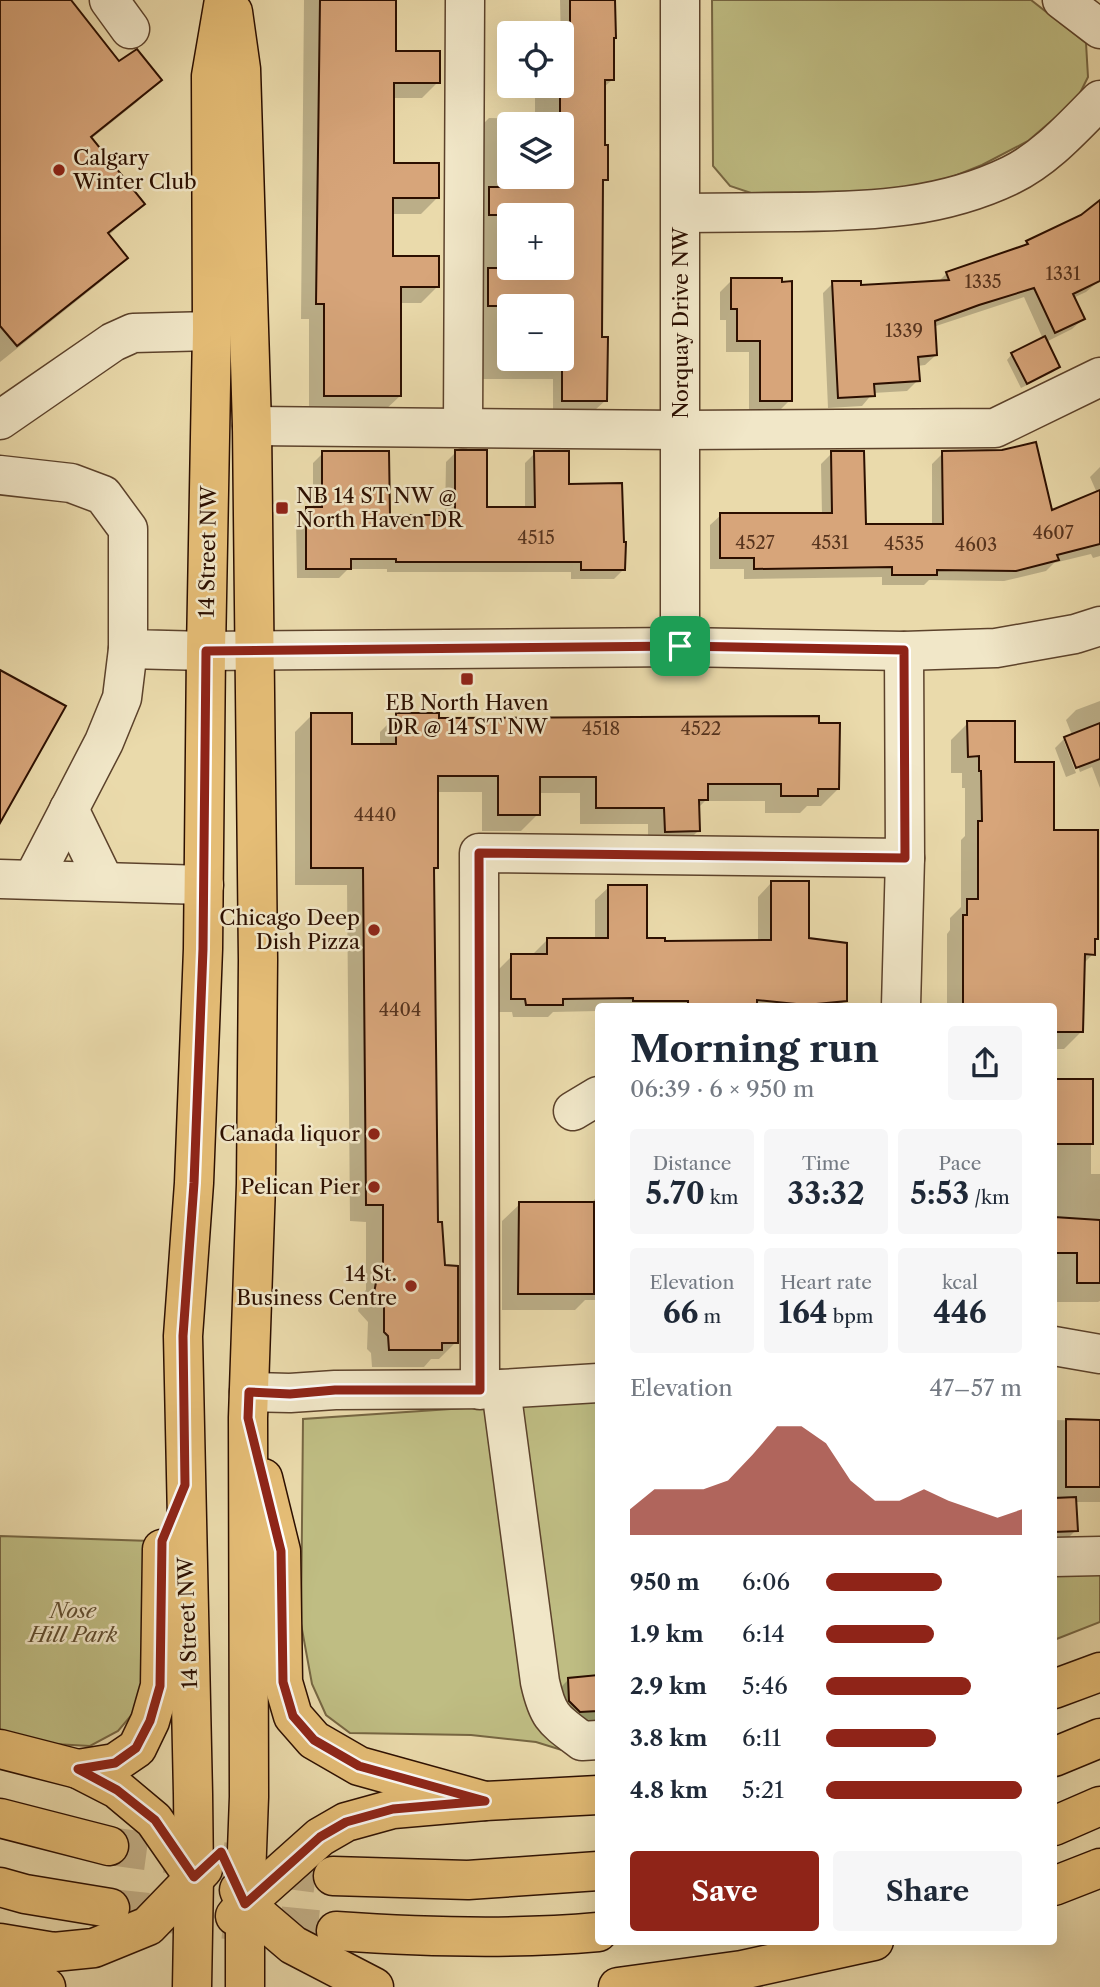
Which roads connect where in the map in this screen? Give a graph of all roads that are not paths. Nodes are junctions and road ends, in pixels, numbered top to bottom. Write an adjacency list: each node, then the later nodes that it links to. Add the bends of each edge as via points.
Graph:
1 (224, 0): 9 (main road, 14 Street NW, via 211,76)
2 (231, 0): 12 (main road, 14 Street NW, via 241,69)
3 (465, 0): 13 (street)
4 (680, 0): 8 (street, Norquay Drive NW)
5 (1062, 0): 6 (street)
6 (1100, 29)
7 (1100, 100): 8 (street, via 1055,146 1013,174 967,193 863,212)
8 (681, 213): 14 (street, Norquay Drive NW)
9 (212, 331): 11 (street, via 133,333); 21 (main road, 14 Street NW)
10 (1100, 377): 14 (street, via 995,428)
11 (0, 420)
12 (252, 426): 13 (street); 19 (main road, 14 Street NW)
13 (463, 428): 14 (street)
14 (680, 430): 17 (street, Norquay Drive NW)
15 (0, 475): 18 (street, via 71,484 103,495 128,529)
16 (1100, 626): 20 (street, via 996,648)
17 (680, 646): 19 (street); 20 (street)
18 (128, 649): 21 (street); 22 (street, via 122,698)
19 (254, 650): 21 (street); 32 (main road, 14 Street NW, via 257,1184)
20 (904, 650): 23 (street)
21 (206, 651): 26 (main road, 14 Street NW)
22 (69, 809): 24 (street); 25 (street)
23 (905, 858): 27 (street); 31 (street, via 479,853)
24 (16, 879): 25 (street)
25 (104, 881): 26 (street)
26 (204, 885): 33 (main road, 14 Street NW, via 194,1183 183,1336)
27 (901, 1003)
28 (1057, 1347): 29 (street)
29 (1100, 1354)
30 (595, 1383): 31 (street)
31 (490, 1390): 32 (street, via 335,1390 290,1394); 39 (street, via 546,1707 582,1741)
32 (248, 1405): 44 (main road, 14 Street NW); 45 (main road, via 281,1551 283,1682 293,1716 314,1740 359,1766)
33 (185, 1485): 42 (main road, via 162,1541 160,1686 150,1721 136,1748 115,1763); 50 (main road, 14 Street NW, via 193,1794)
34 (1100, 1556): 35 (street)
35 (1057, 1557)
36 (1100, 1672): 37 (main road)
37 (1057, 1688)
38 (1100, 1738): 41 (main road)
39 (595, 1740)
40 (0, 1749): 42 (main road)
41 (1057, 1756)
42 (78, 1769): 50 (main road, via 117,1790)
43 (595, 1795): 45 (main road)
44 (249, 1797): 50 (main road); 57 (main road, 14 Street NW)
45 (485, 1801): 57 (main road, via 393,1809 346,1822 320,1837)
46 (1100, 1806): 48 (main road)
47 (0, 1818): 49 (main road)
48 (1057, 1825)
49 (109, 1846)
50 (208, 1865): 57 (main road); 60 (main road, via 148,1926 94,1948 54,1952); 64 (main road, 14 Street NW)
51 (1100, 1868): 54 (main road)
52 (595, 1871): 53 (main road, via 468,1880)
53 (333, 1876)
54 (1057, 1884)
55 (0, 1887): 56 (main road)
56 (110, 1909)
57 (234, 1918): 63 (main road, 14 Street NW); 64 (main road); 66 (main road)
58 (336, 1931): 59 (main road, via 418,1937)
59 (595, 1932)
60 (0, 1944)
61 (856, 1945): 67 (main road, via 741,1970)
62 (0, 1973): 65 (main road)
63 (245, 1981)
64 (192, 1982)
65 (46, 1987)
66 (374, 1987)
67 (618, 1987)

